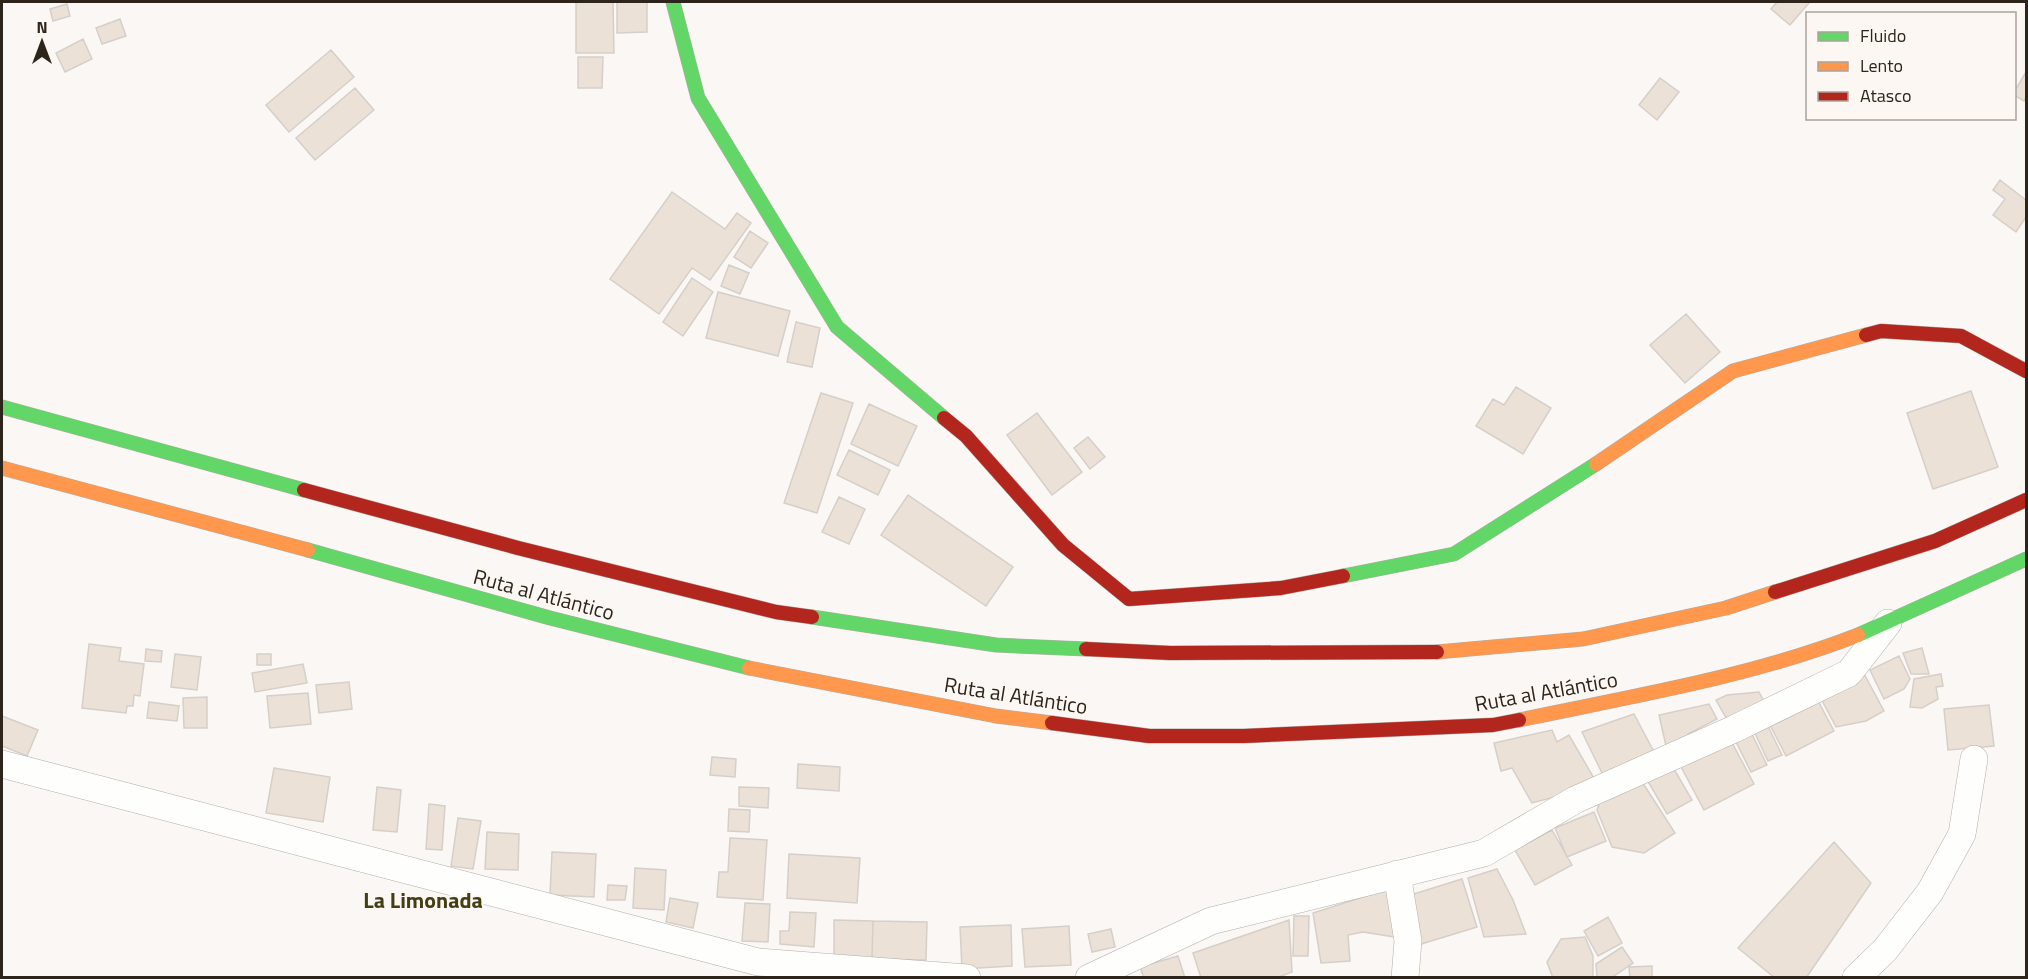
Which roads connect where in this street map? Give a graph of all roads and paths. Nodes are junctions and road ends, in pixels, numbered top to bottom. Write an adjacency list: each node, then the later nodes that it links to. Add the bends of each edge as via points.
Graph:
1 (673, 2): 2 (main road, via 698,98 837,327 966,436 1063,545 1129,599 1281,588 1454,554 1733,371 1881,331 1961,336)
2 (2026, 371)
3 (2, 407): 5 (main road, Ruta al Atlántico, via 518,548 776,612 996,645 1170,653 1447,652 1583,639 1726,608 1935,541)
4 (2, 468): 7 (main road, Ruta al Atlántico, via 204,520 550,618 773,674 996,716 1149,736 1492,726 1697,683 1822,649)
5 (2026, 500)
6 (2026, 560): 7 (main road, Ruta al Atlántico)
7 (1888, 623): 10 (street, via 1850,673 1575,800 1484,853)
8 (1974, 759): 14 (street, via 1962,834 1930,892 1885,950)
9 (2, 764): 11 (street, via 758,962)
10 (1396, 873): 12 (street, via 1211,921); 13 (street, via 1408,941)
11 (967, 978)
12 (1089, 978)
13 (1405, 978)
14 (1856, 978)

